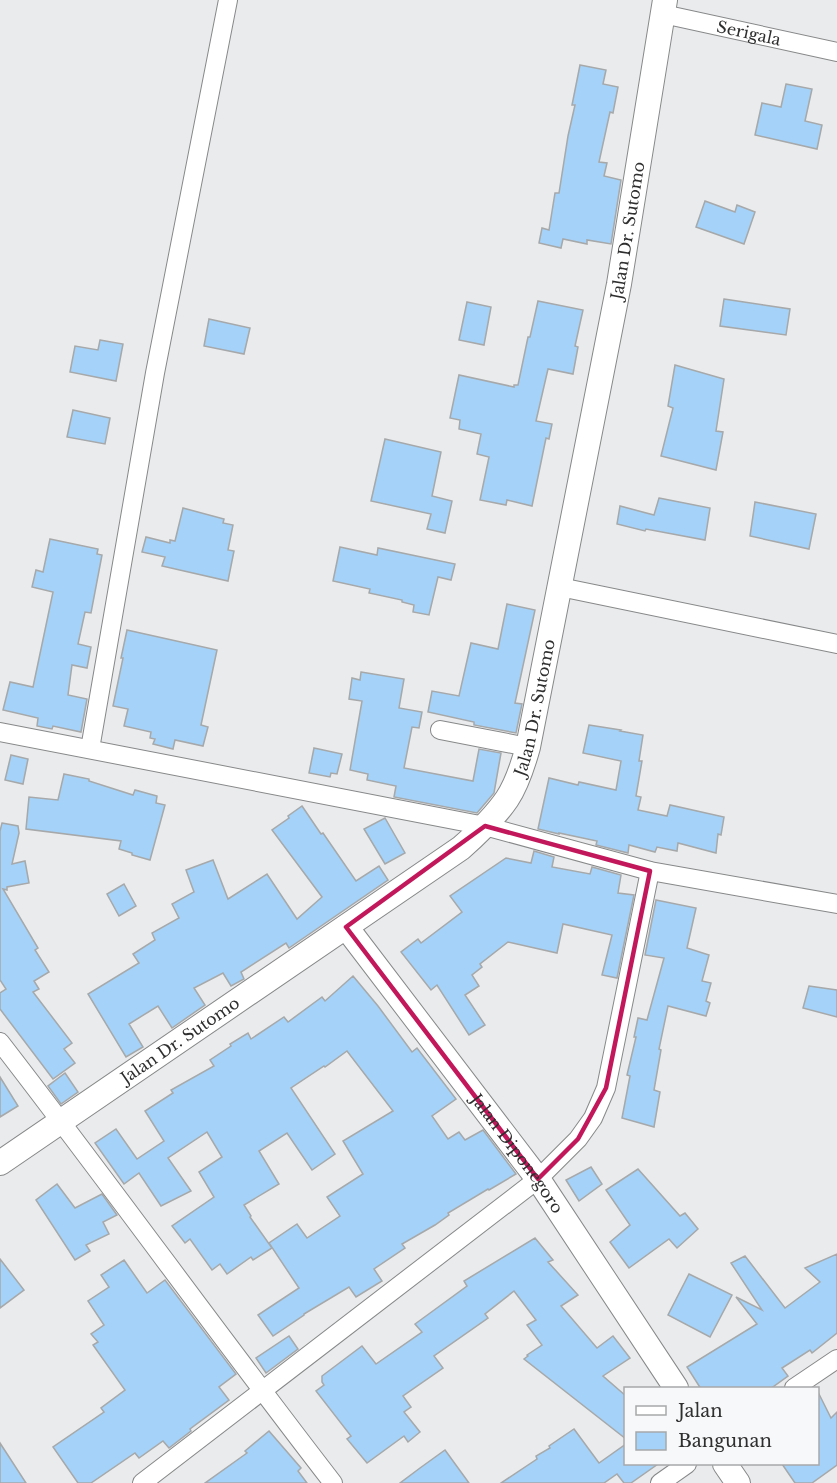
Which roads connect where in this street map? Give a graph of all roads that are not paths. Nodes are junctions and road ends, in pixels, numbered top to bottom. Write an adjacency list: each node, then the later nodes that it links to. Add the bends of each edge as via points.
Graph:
1 (228, 0): 9 (street, via 155,373)
2 (664, 7): 3 (street, Serigala); 4 (street, Jalan Dr. Sutomo, via 619,284)
3 (837, 52)
4 (560, 587): 5 (street); 8 (street, Jalan Dr. Sutomo)
5 (837, 644)
6 (440, 730): 8 (street)
7 (0, 732): 9 (street)
8 (528, 747): 10 (street, Jalan Dr. Sutomo, via 507,799)
9 (90, 749): 10 (street)
10 (485, 826): 11 (street); 13 (street, Jalan Dr. Sutomo, via 461,848)
11 (650, 871): 12 (street); 17 (street, via 606,1088 578,1139)
12 (837, 904)
13 (346, 927): 15 (street, Jalan Dr. Sutomo); 17 (street, Jalan Diponegoro)
14 (0, 1042): 15 (street)
15 (60, 1120): 16 (street, Jalan Dr. Sutomo); 21 (street)
16 (0, 1163)
17 (538, 1179): 19 (street, Jalan Diponegoro); 21 (street)
18 (837, 1359): 20 (street)
19 (675, 1387)
20 (797, 1387)
21 (262, 1392): 24 (street); 25 (street)
22 (686, 1465): 26 (street)
23 (726, 1465): 27 (street)
24 (142, 1483)
25 (333, 1483)
26 (660, 1483)
27 (738, 1483)

